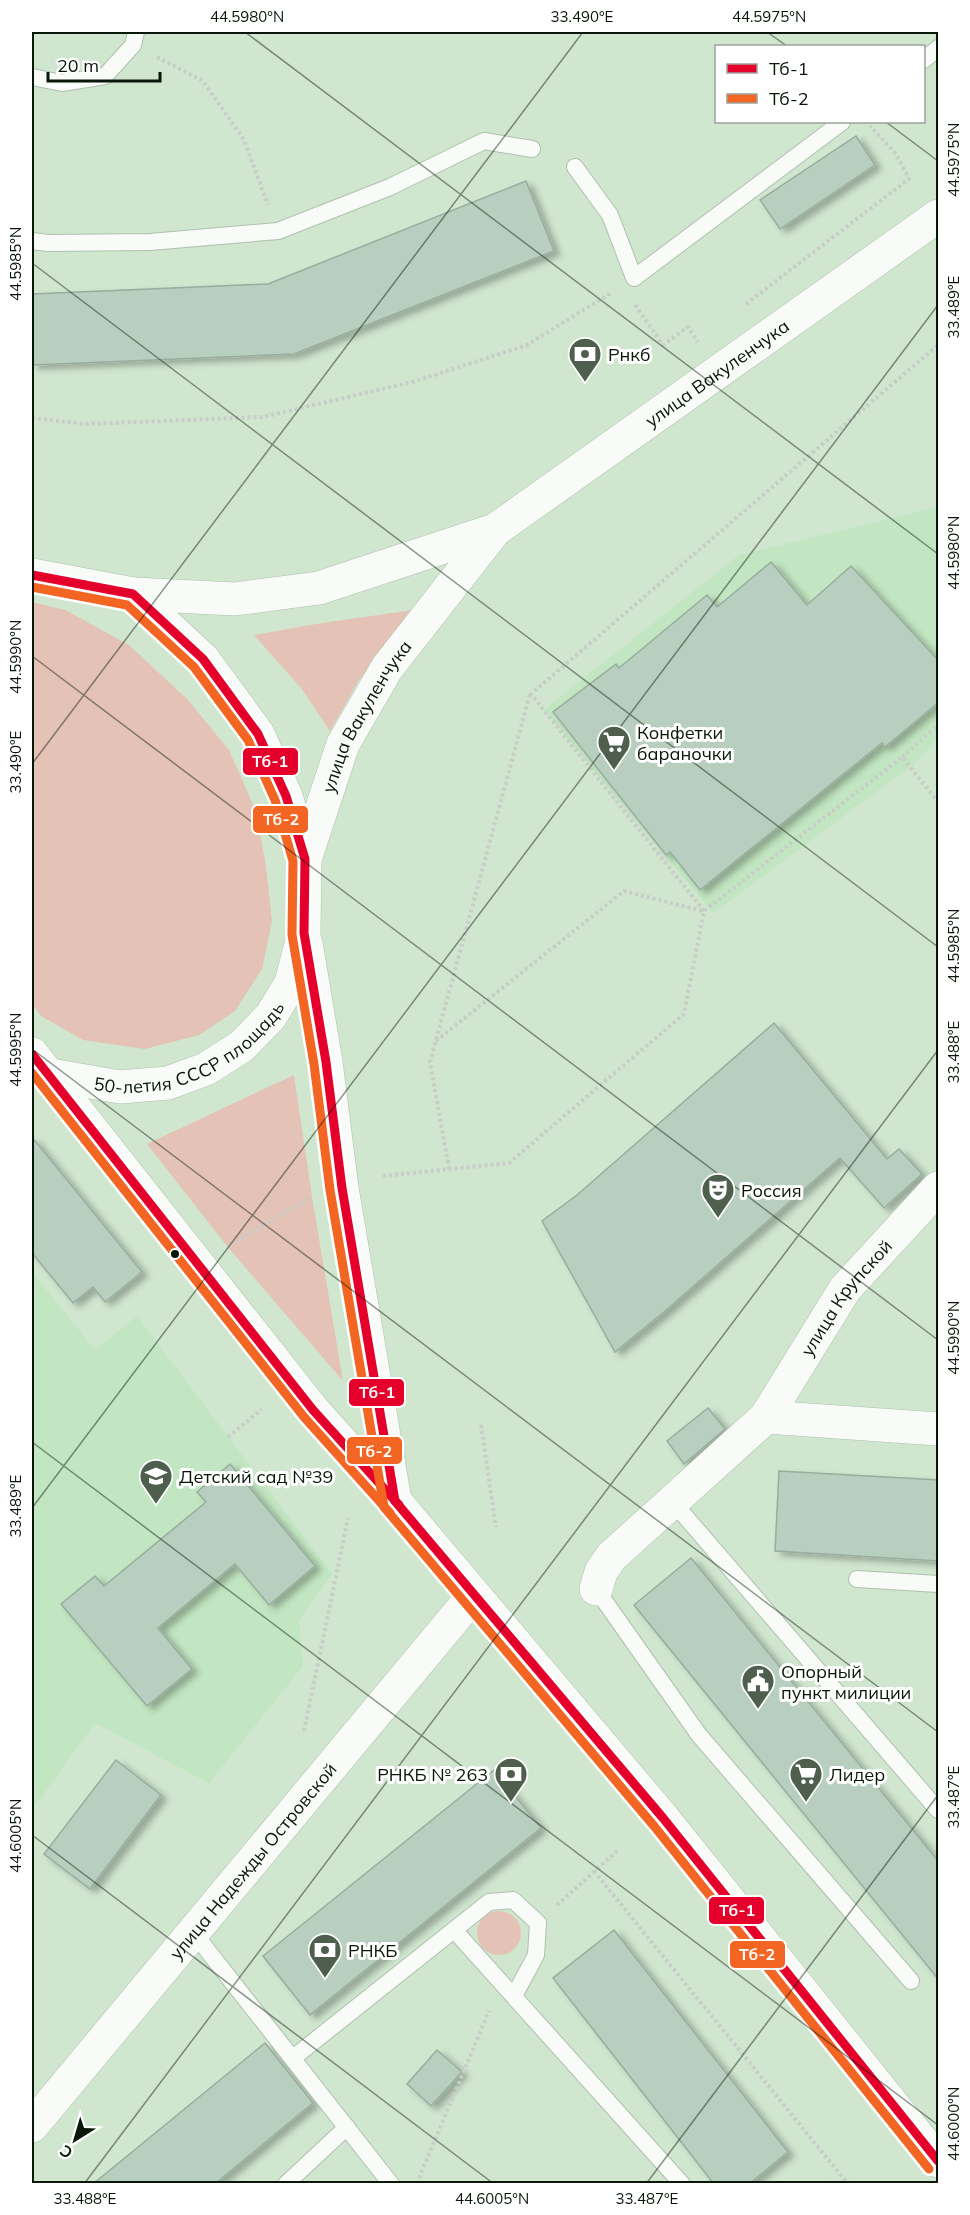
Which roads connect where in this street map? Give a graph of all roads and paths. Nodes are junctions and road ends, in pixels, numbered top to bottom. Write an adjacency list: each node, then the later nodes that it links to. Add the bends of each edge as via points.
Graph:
1 (134, 38): 4 (lane, via 105,76 62,83); 10 (path, via 203,81 244,140)
2 (939, 48): 3 (lane)
3 (925, 59)
4 (32, 77)
5 (841, 123): 12 (lane)
6 (866, 123): 13 (path, via 896,154 909,179)
7 (532, 149): 10 (lane, via 484,141 390,187)
8 (575, 167): 12 (lane, via 610,215)
9 (939, 216): 17 (main road, улица Вакуленчука)
10 (278, 231): 11 (lane, via 150,242)
11 (32, 241)
12 (628, 282): 14 (path, via 663,345 688,327 698,342); 16 (path, via 527,345 416,381 264,417 85,424)
13 (744, 306)
14 (707, 335)
15 (939, 345): 20 (path)
16 (32, 418)
17 (495, 530): 19 (main road, улица Вакуленчука, via 319,588 235,599); 24 (main road, улица Вакуленчука, via 381,677 343,744)
18 (32, 575): 19 (main road)
19 (133, 594): 24 (main road, 50-летия СССР площадь, via 203,659 258,734 286,796)
20 (531, 694): 25 (path); 27 (path)
21 (939, 725): 22 (path)
22 (902, 756): 23 (path); 25 (path)
23 (939, 802)
24 (305, 859): 26 (main road, 50-летия СССР площадь)
25 (704, 911): 27 (path, via 624,891); 29 (path, via 684,1014 509,1164)
26 (304, 933): 28 (main road, 50-летия СССР площадь, via 291,984 271,1016 242,1046 206,1069 168,1083 120,1087); 39 (main road)
27 (436, 1041): 29 (path, via 430,1062)
28 (41, 1064): 39 (main road, via 198,1267 314,1410)
29 (449, 1169): 30 (path)
30 (383, 1176)
31 (939, 1188): 35 (main road, улица Крупской, via 845,1289)
32 (312, 1197): 33 (path)
33 (227, 1246)
34 (262, 1409): 38 (path)
35 (766, 1417): 37 (main road); 40 (main road, улица Крупской)
36 (481, 1425): 42 (path)
37 (939, 1429)
38 (228, 1437)
39 (395, 1501): 46 (main road)
40 (672, 1501): 45 (main road, улица Крупской, via 611,1557); 48 (lane)
41 (348, 1518): 47 (path)
42 (496, 1527)
43 (857, 1579): 44 (lane)
44 (939, 1584)
45 (596, 1589): 52 (lane, via 699,1735)
46 (473, 1596): 51 (main road, улица Надежды Островской); 57 (main road, via 663,1818)
47 (304, 1731)
48 (939, 1810)
49 (594, 1871): 61 (path)
50 (453, 1930): 53 (lane); 53 (lane, via 489,1902 513,1900 538,1923 536,1955); 54 (lane)
51 (193, 1932): 54 (lane); 55 (main road, улица Надежды Островской)
52 (911, 1982)
53 (514, 1996): 60 (lane)
54 (293, 2058): 56 (lane)
55 (32, 2126)
56 (347, 2127): 58 (lane); 59 (lane)
57 (939, 2161)
58 (286, 2184)
59 (391, 2184)
60 (682, 2184)
61 (848, 2184)

